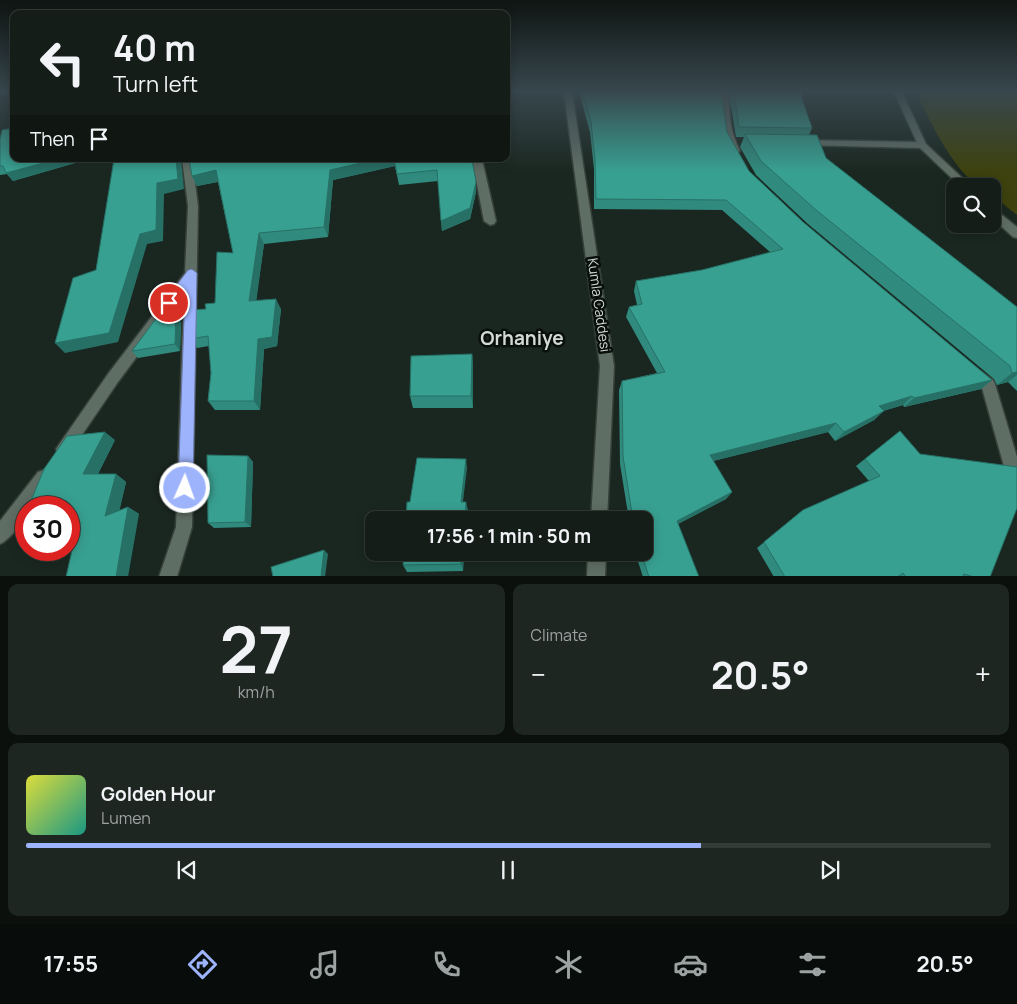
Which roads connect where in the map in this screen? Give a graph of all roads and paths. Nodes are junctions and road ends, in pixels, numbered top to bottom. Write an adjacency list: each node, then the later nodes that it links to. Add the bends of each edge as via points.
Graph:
1 (572, 119): 16 (street, Kumla Caddesi, via 607,366)
2 (729, 119): 8 (street)
3 (910, 119): 5 (street)
4 (797, 143): 5 (street)
5 (922, 145): 9 (street)
6 (187, 162): 13 (street, via 193,206)
7 (478, 162): 11 (street)
8 (742, 164)
9 (957, 178)
10 (1001, 220): 12 (street)
11 (490, 221)
12 (1017, 234)
13 (192, 273): 17 (street); 19 (street, via 184,527)
14 (965, 365): 15 (street, via 988,384)
15 (1017, 484)
16 (599, 511)
17 (0, 536)
18 (597, 561): 20 (street)
19 (168, 576)
20 (596, 576)

